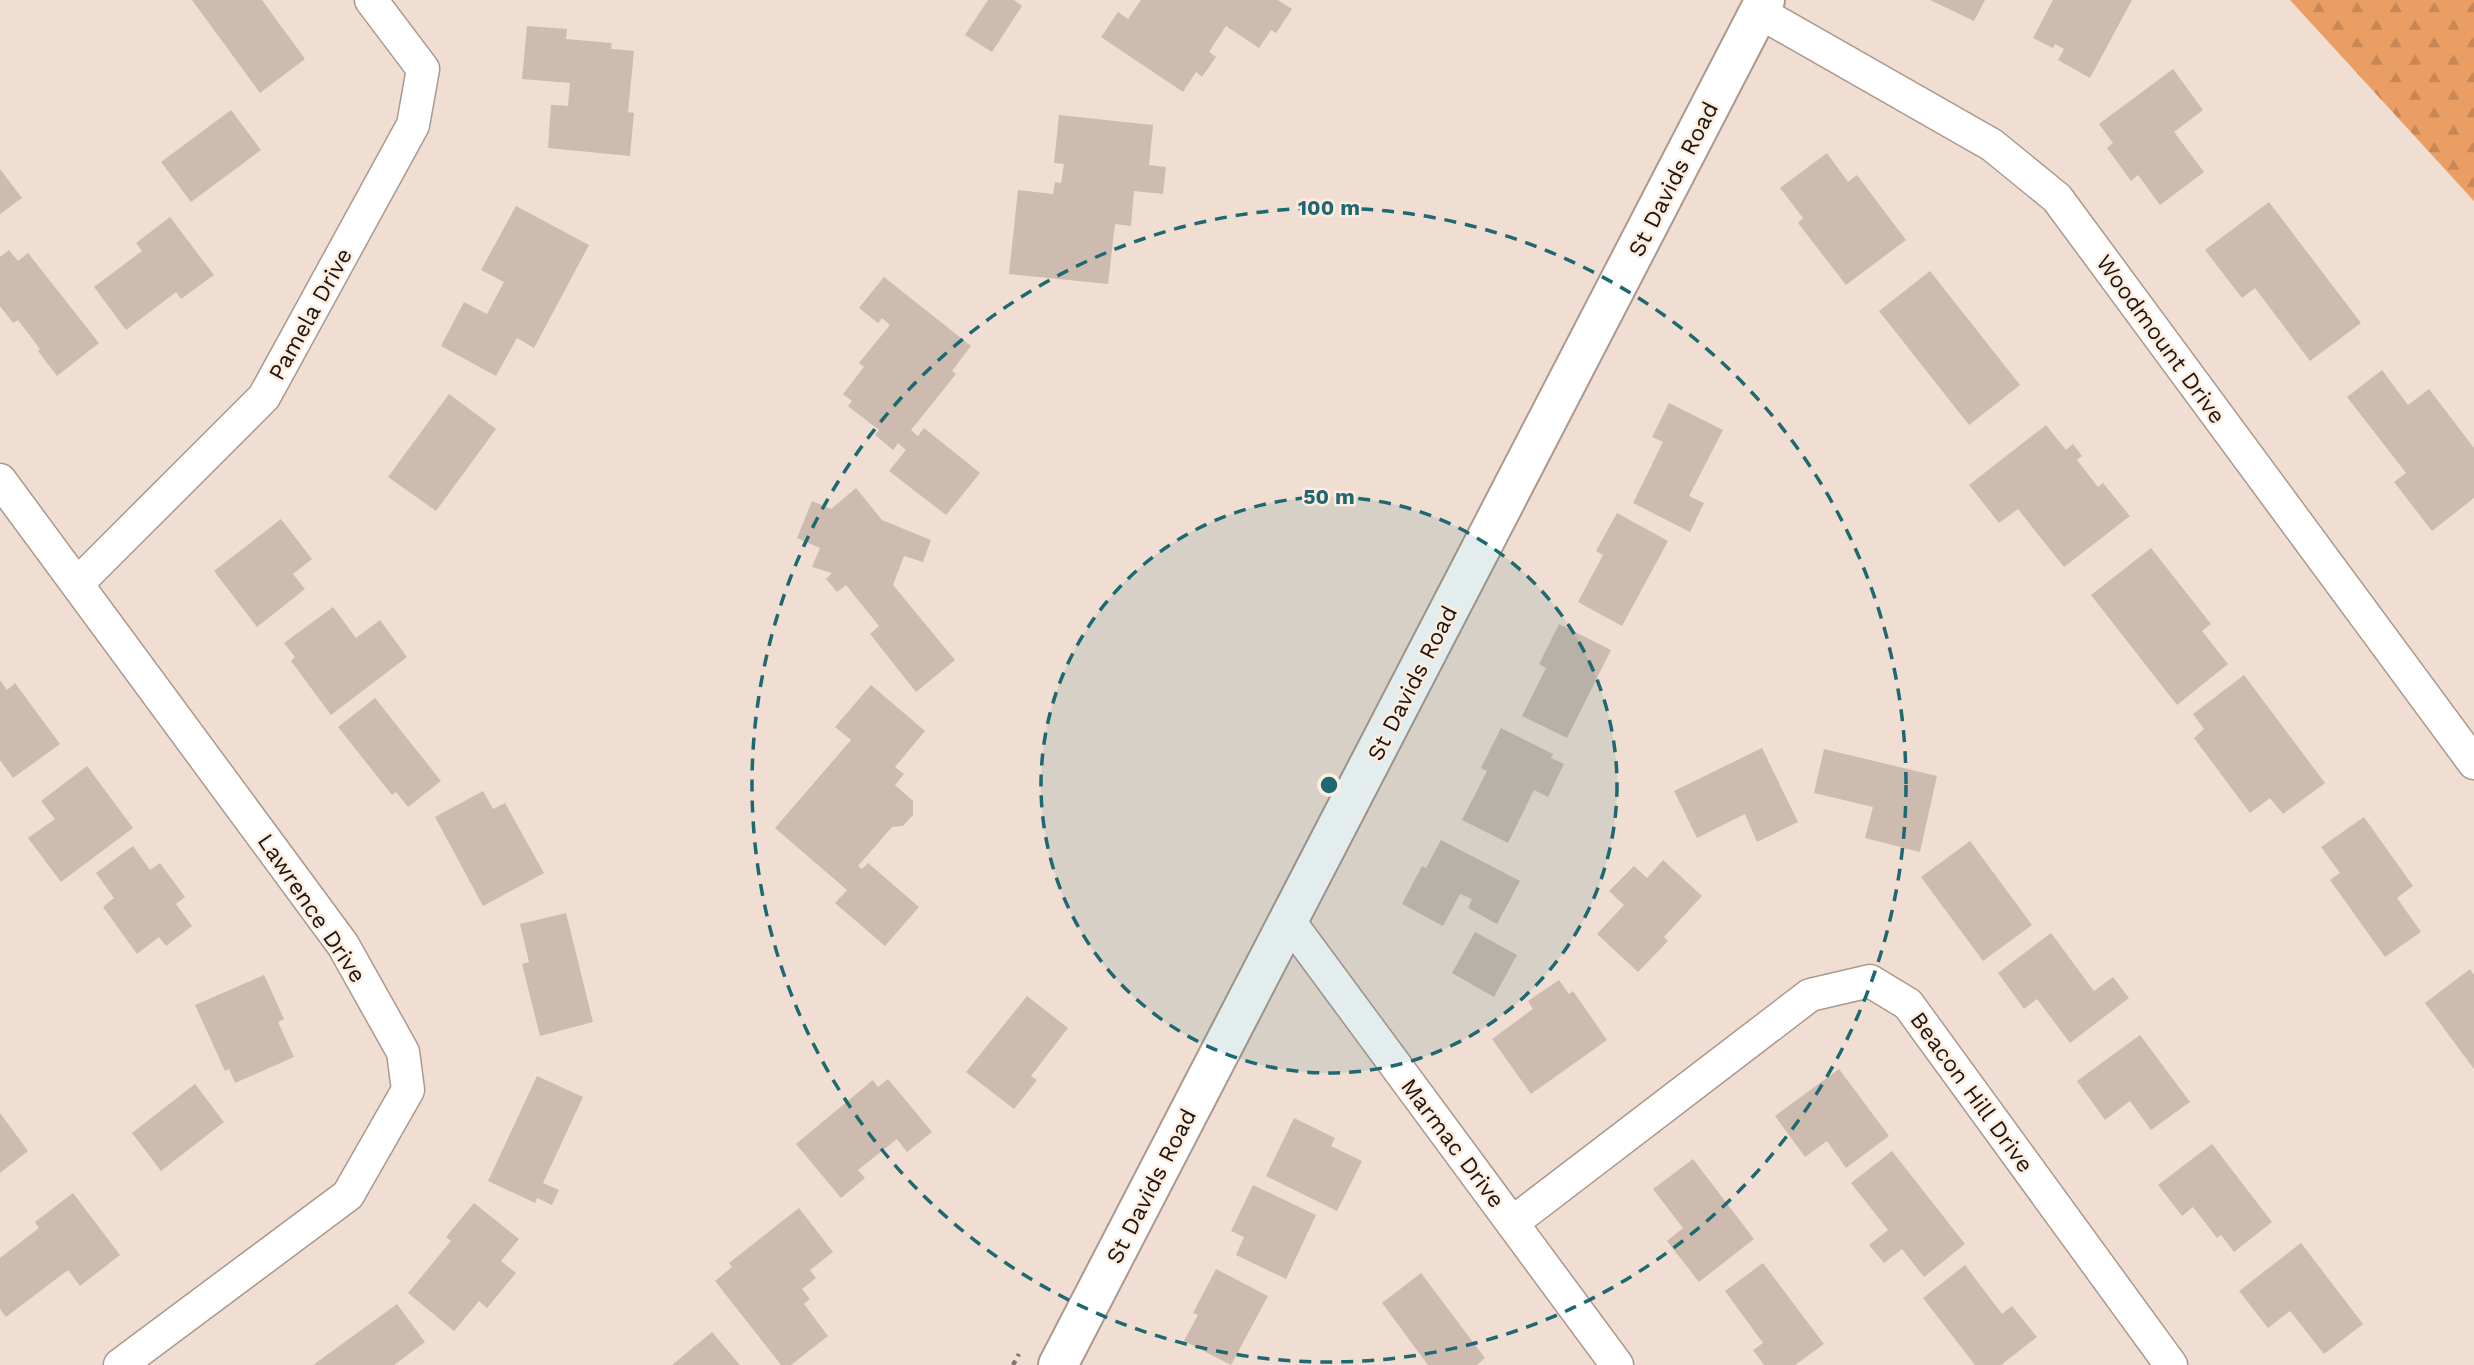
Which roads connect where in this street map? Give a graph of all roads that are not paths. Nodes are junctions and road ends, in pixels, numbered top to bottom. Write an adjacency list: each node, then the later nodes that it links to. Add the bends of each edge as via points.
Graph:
1 (371, 0): 4 (street, Pamela Drive, via 423,69 413,125 264,397)
2 (1762, 6): 5 (street, Woodmount Drive, via 1992,145 2057,198); 6 (main road, St Davids Road)
3 (0, 480): 4 (street, Lawrence Drive)
4 (78, 583): 8 (street, Lawrence Drive, via 344,946 403,1052 408,1090 348,1195)
5 (2474, 763)
6 (1289, 921): 7 (street, Marmac Drive); 9 (main road, St Davids Road)
7 (1512, 1223): 10 (street, Marmac Drive); 11 (street, Beacon Hill Drive, via 1810,995 1870,981 1908,1004)
8 (120, 1365)
9 (1058, 1365)
10 (1617, 1365)
11 (2171, 1365)

